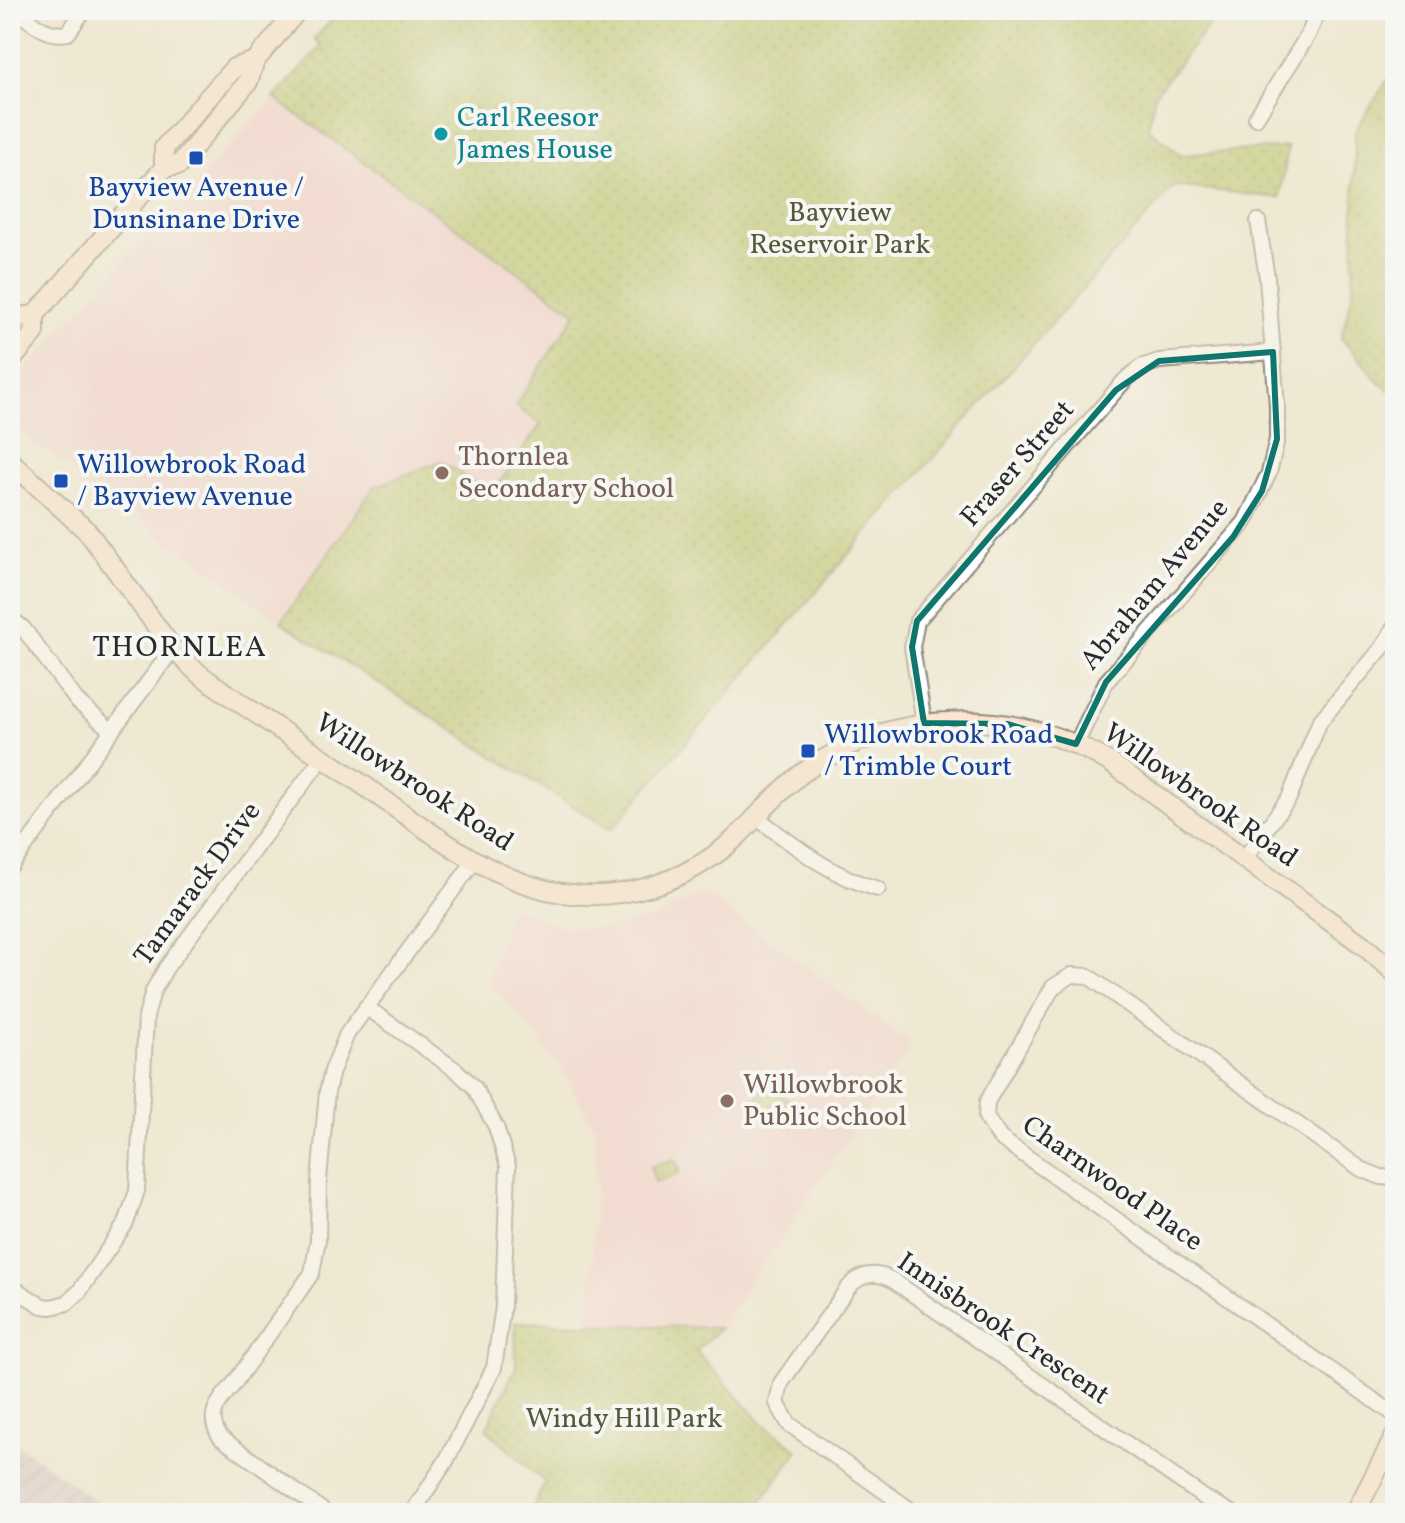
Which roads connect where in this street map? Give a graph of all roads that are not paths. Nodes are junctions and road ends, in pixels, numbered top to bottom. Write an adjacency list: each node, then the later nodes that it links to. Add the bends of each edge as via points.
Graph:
1 (15, 10): 2 (street, via 59,35 68,33)
2 (84, 10)
3 (298, 10): 7 (street, via 255,61 248,82 179,165 164,168)
4 (1319, 10): 5 (street)
5 (1256, 118)
6 (1258, 221): 9 (street, Abraham Avenue)
7 (35, 315): 8 (street, via 18,317); 10 (street, via 35,332)
8 (10, 326)
9 (1273, 352): 15 (street, Fraser Street, via 1159,361 1125,380 917,621 912,647); 17 (street, Abraham Avenue, via 1277,439 1258,499 1233,537 1106,682)
10 (10, 362)
11 (10, 461): 14 (street, Willowbrook Road, via 88,532)
12 (10, 618): 16 (street, via 77,701)
13 (1395, 626): 20 (street, via 1320,721 1291,794)
14 (173, 649): 16 (street); 18 (street, Willowbrook Road, via 211,683)
15 (924, 723): 17 (street, Willowbrook Road, via 1007,724); 19 (street, Willowbrook Road, via 840,750 803,773)
16 (112, 731): 22 (street)
17 (1076, 744): 20 (street, Willowbrook Road, via 1111,763)
18 (322, 758): 21 (street, Willowbrook Road); 27 (street, Tamarack Drive, via 153,991 146,1017 137,1191 126,1223 67,1303 42,1306)
19 (756, 817): 21 (street, Willowbrook Road, via 690,870 624,893 543,890); 23 (street, via 814,861)
20 (1244, 859): 24 (street, Willowbrook Road)
21 (475, 860): 25 (street)
22 (10, 867)
23 (878, 889)
24 (1395, 973)
25 (366, 1007): 30 (street, via 347,1034 327,1092 312,1273 213,1413 221,1438); 31 (street, via 474,1087 496,1127 508,1166 503,1306 494,1368)
26 (1395, 1178): 28 (street, Charnwood Place, via 1361,1169 1088,976 1072,975 1053,987 987,1102 986,1117 1000,1138)
27 (10, 1286)
28 (1395, 1415)
29 (1395, 1436): 34 (street)
30 (326, 1513)
31 (412, 1513)
32 (915, 1513): 33 (street, Innisbrook Crescent, via 789,1424 777,1403 781,1383 848,1288 869,1274 894,1281)
33 (1232, 1513)
34 (1355, 1513)

